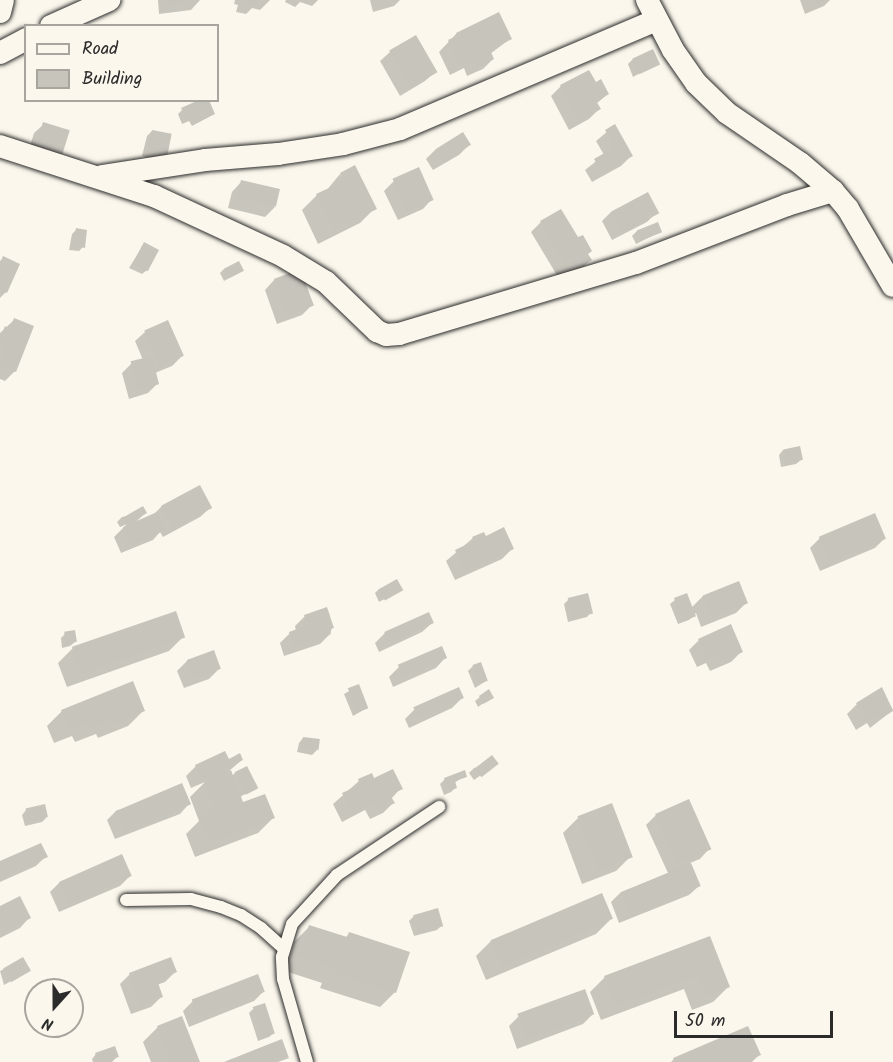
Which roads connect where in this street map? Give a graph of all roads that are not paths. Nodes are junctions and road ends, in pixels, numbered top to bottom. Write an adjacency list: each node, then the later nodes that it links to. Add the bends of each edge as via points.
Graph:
1 (3, 0): 4 (street)
2 (109, 0): 5 (street)
3 (652, 10): 9 (street, via 400,129 343,144); 10 (street, via 673,50 710,99)
4 (0, 12)
5 (55, 24)
6 (24, 40): 7 (street)
7 (0, 53)
8 (0, 146): 9 (street)
9 (98, 176): 10 (street, via 154,196 283,256 326,282 386,335 636,263)
10 (833, 191): 11 (street, via 848,209)
11 (893, 286)
12 (439, 807): 14 (lane, via 337,875 299,914)
13 (126, 900): 14 (lane, via 191,899 221,907 261,928)
14 (284, 949): 15 (lane, via 283,979)
15 (308, 1062)

